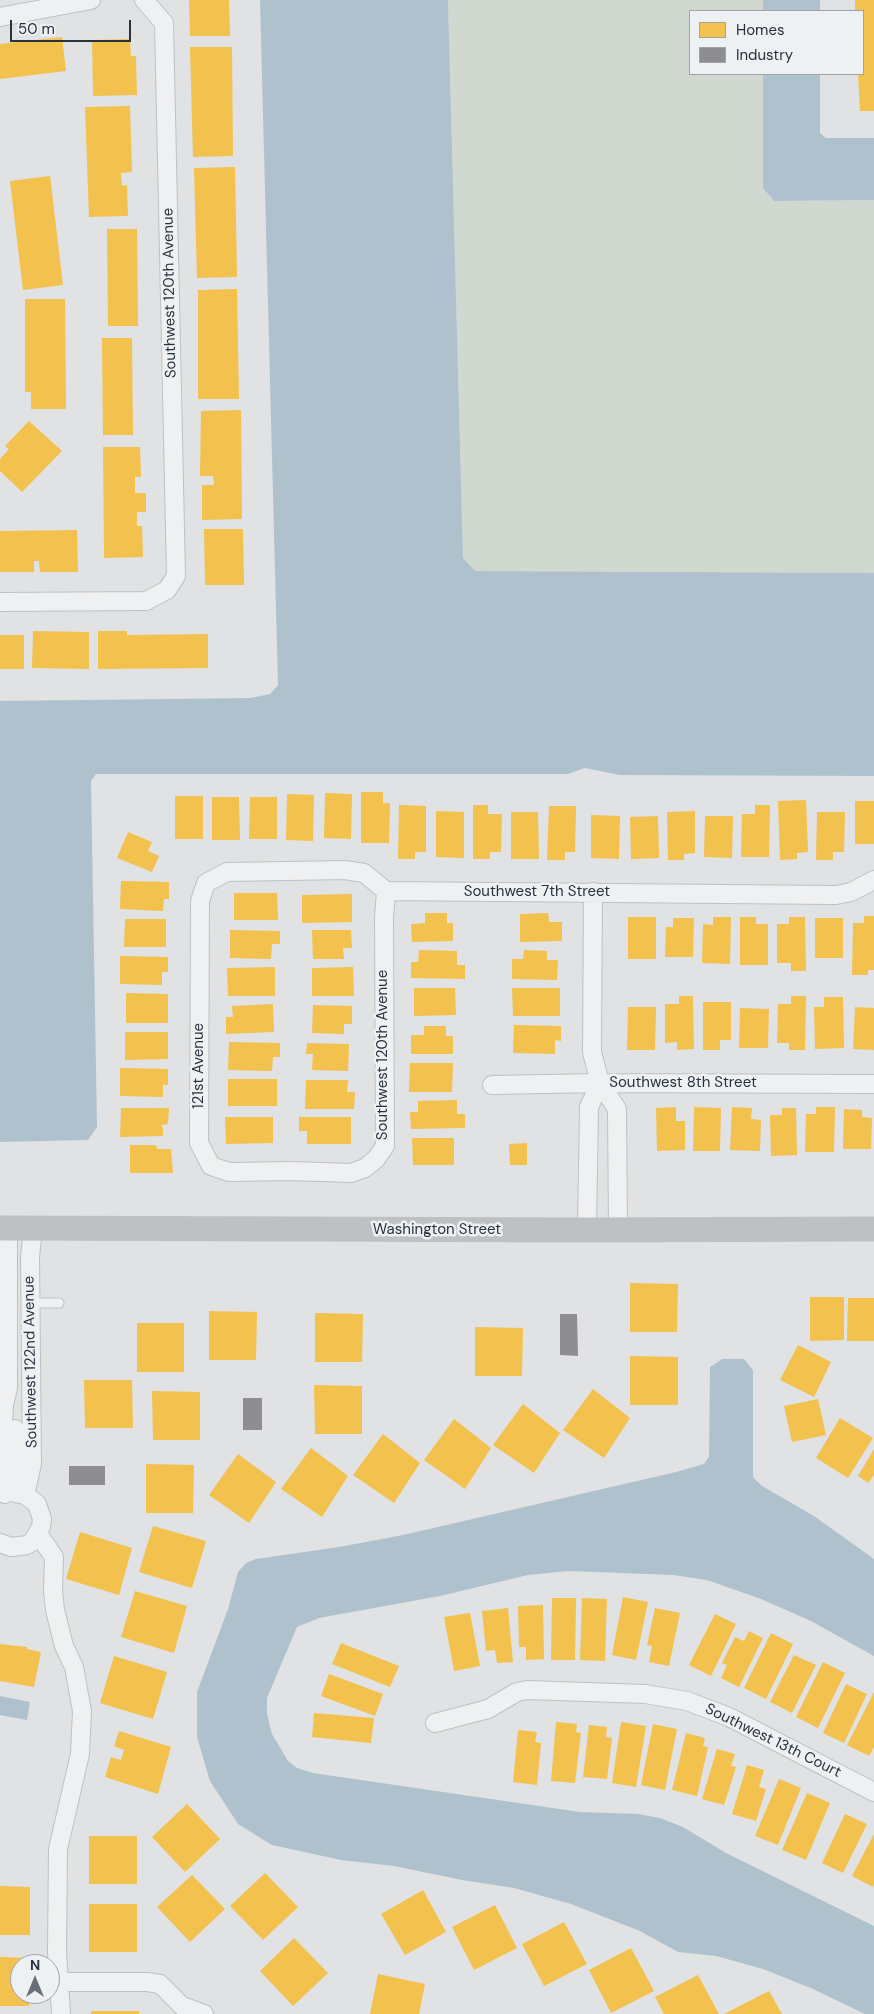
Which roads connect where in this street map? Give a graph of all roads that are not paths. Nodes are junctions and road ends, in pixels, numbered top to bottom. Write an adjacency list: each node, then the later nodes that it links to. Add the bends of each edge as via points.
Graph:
1 (92, 0): 3 (street)
2 (145, 0): 4 (street, Southwest 120th Avenue, via 164,23 176,576 166,590 146,601)
3 (0, 17)
4 (0, 602)
5 (874, 880): 7 (street, Southwest 7th Street, via 851,892 836,895)
6 (386, 891): 7 (street, Southwest 7th Street); 11 (street, Southwest 120th Avenue, via 384,1146 376,1159 351,1173); 11 (street, 121st Avenue, via 364,873 345,870 227,872 206,883 200,901 199,1143 211,1166 229,1172)
7 (593, 892): 8 (street, via 592,1052)
8 (600, 1083): 9 (street, Southwest 8th Street); 10 (street, Southwest 8th Street); 14 (street, via 589,1107); 15 (street, via 617,1108)
9 (874, 1084)
10 (492, 1085)
11 (291, 1171)
12 (14, 1228): 14 (street, Washington Street); 16 (street, Southwest 122nd Avenue); 17 (street, Southwest 122nd Avenue, via 30,1257)
13 (874, 1228): 15 (street, Washington Street)
14 (587, 1230): 15 (street, Washington Street)
15 (618, 1230)
16 (4, 1302): 17 (street); 19 (street, Southwest 122nd Avenue, via 8,1395 4,1405)
17 (32, 1303): 18 (lane); 20 (street, Southwest 122nd Avenue, via 32,1464)
18 (59, 1303)
19 (2, 1492): 20 (street)
20 (25, 1494): 21 (street, via 32,1498 41,1512)
21 (38, 1534): 22 (street, via 33,1541 19,1547); 25 (street, via 54,1557 55,1610 64,1646 74,1667 82,1711 80,1754 58,1849)
22 (0, 1544)
23 (435, 1722): 24 (street, Southwest 13th Court, via 488,1709 517,1692 527,1690 645,1694 687,1701 729,1717)
24 (874, 1792)
25 (57, 1954)
26 (60, 1982): 27 (street); 28 (street, via 160,1984 182,2006)
27 (61, 2014)
28 (204, 2014)

